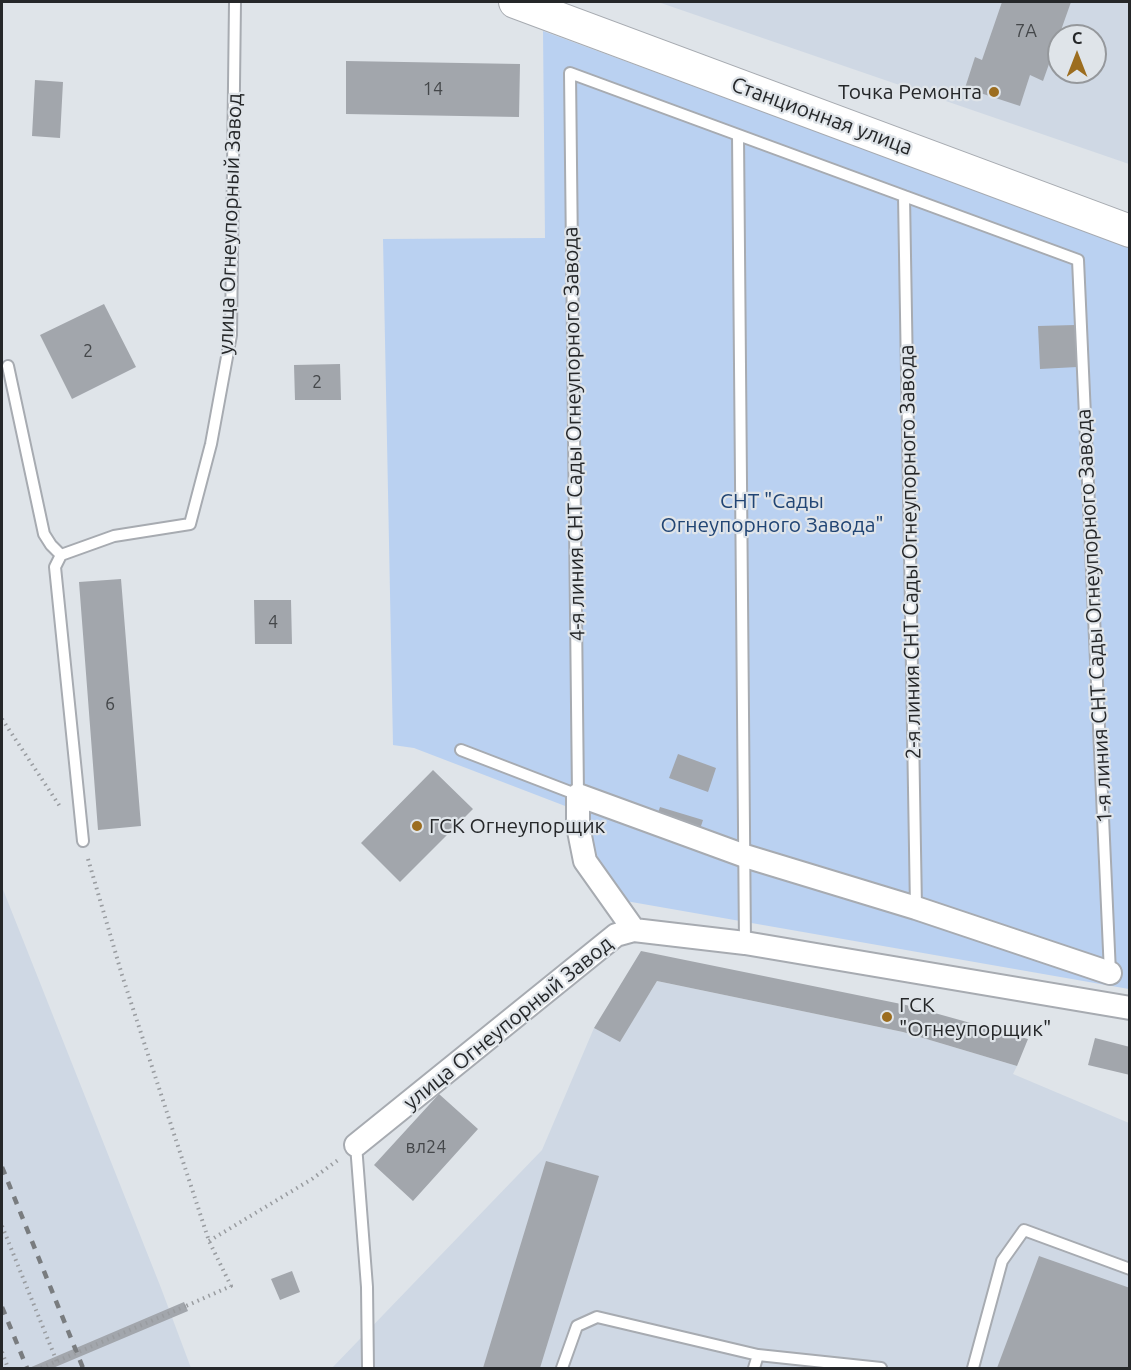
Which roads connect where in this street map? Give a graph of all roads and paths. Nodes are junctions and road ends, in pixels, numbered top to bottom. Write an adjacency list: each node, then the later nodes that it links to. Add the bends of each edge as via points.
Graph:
1 (235, 2): 8 (lane, улица Огнеупорный Завод, via 231,335 211,444 190,524 114,536)
2 (516, 2): 3 (street, Станционная улица)
3 (549, 7): 6 (street, Станционная улица)
4 (738, 135): 5 (lane); 11 (lane, 4-я линия СНТ Сады Огнеупорного Завода, via 570,73); 13 (lane)
5 (904, 196): 14 (lane, 2-я линия СНТ Сады Огнеупорного Завода); 17 (lane, 1-я линия СНТ Сады Огнеупорного Завода, via 1078,260)
6 (1130, 231)
7 (8, 366): 8 (lane, via 44,534)
8 (61, 555): 12 (lane, via 55,567)
9 (2, 718): 12 (path)
10 (461, 750): 11 (lane)
11 (578, 795): 13 (street); 15 (street, via 578,826 585,861)
12 (83, 841): 21 (path, via 122,975)
13 (745, 856): 14 (street); 16 (lane)
14 (916, 908): 17 (street)
15 (634, 930): 16 (street, улица Огнеупорный Завод); 19 (street, улица Огнеупорный Завод, via 616,935)
16 (745, 943): 18 (street, улица Огнеупорный Завод)
17 (1110, 973)
18 (1130, 1008)
19 (356, 1145): 21 (path, via 312,1179); 28 (lane, via 367,1287)
20 (2, 1226): 25 (path)
21 (209, 1241): 25 (path, bridge, via 231,1286)
22 (1130, 1269): 32 (lane, via 1024,1230 1002,1261)
23 (2, 1352): 26 (path)
24 (758, 1355): 29 (lane, via 597,1317 577,1326); 30 (lane); 31 (lane)
25 (57, 1362): 27 (path, bridge)
26 (8, 1368)
27 (41, 1368)
28 (368, 1368)
29 (562, 1368)
30 (754, 1368)
31 (881, 1368)
32 (973, 1368)

